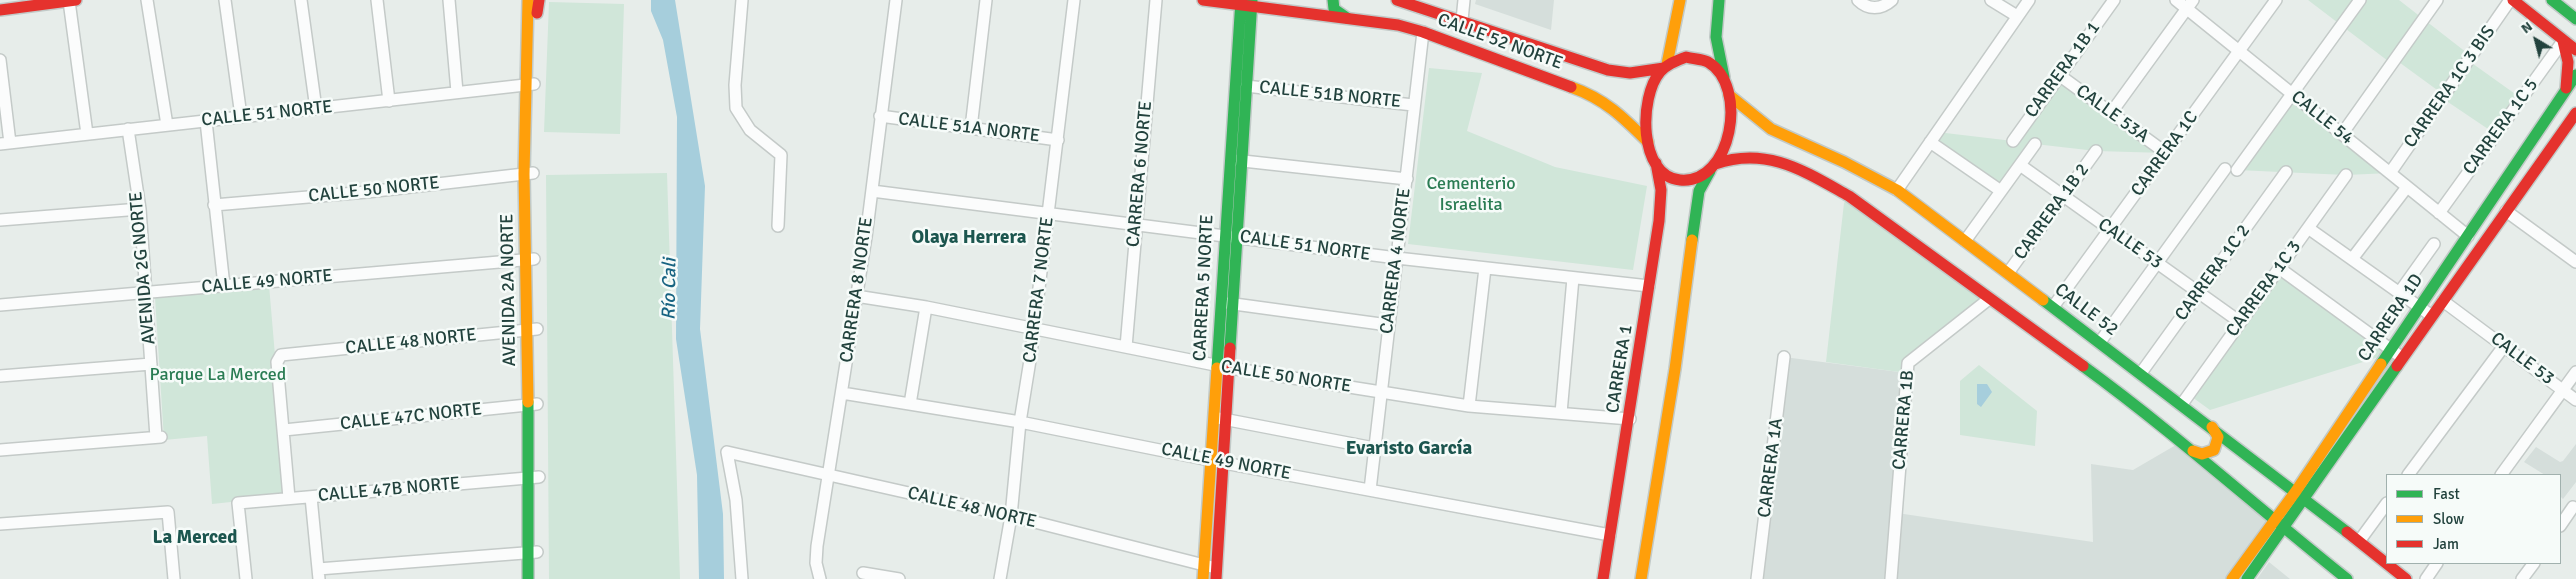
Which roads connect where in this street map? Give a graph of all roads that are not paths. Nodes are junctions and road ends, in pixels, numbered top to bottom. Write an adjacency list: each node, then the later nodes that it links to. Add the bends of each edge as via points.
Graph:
1 (72, 0): 35 (main road); 67 (street)
2 (147, 0): 64 (street)
3 (225, 0): 61 (street)
4 (301, 0): 58 (street)
5 (377, 0): 56 (street)
6 (449, 0): 53 (street)
7 (519, 0): 36 (main road)
8 (528, 0): 36 (main road, AVENIDA 2A NORTE)
9 (538, 0): 36 (main road)
10 (742, 0): 101 (street, via 735,100 745,124 781,155)
11 (896, 0): 62 (street, CARRERA 8 NORTE)
12 (986, 0): 65 (street)
13 (1074, 0): 69 (street, CARRERA 7 NORTE)
14 (1156, 0): 100 (street, CARRERA 6 NORTE)
15 (1203, 0): 16 (main road, CALLE 52 NORTE)
16 (1213, 0): 33 (main road, CALLE 52 NORTE)
17 (1333, 0): 38 (main road, via 1336,12)
18 (1396, 0): 40 (main road, CALLE 52 NORTE)
19 (1464, 0): 40 (street)
20 (1680, 0): 46 (main road, via 1675,34)
21 (1719, 0): 49 (main road, via 1716,37)
22 (1858, 0): 23 (street, via 1872,8 1884,6)
23 (1892, 0)
24 (1991, 0): 37 (street)
25 (2029, 0): 37 (street)
26 (2114, 0): 47 (street, CARRERA 1B 1)
27 (2176, 0): 34 (street, CALLE 54)
28 (2276, 0): 44 (street, CARRERA 1C)
29 (2360, 0): 55 (street)
30 (2437, 0): 68 (street)
31 (2512, 0): 42 (main road); 85 (street, CARRERA 1C 3 BIS)
32 (2552, 0): 39 (main road)
33 (1246, 2): 38 (main road, CALLE 52 NORTE); 51 (main road, CARRERA 5 NORTE); 77 (main road, CARRERA 5 NORTE)
34 (2190, 4): 44 (street, CALLE 54); 59 (street)
35 (0, 10)
36 (532, 16): 50 (main road, AVENIDA 2A NORTE)
37 (2017, 16): 72 (street)
38 (1347, 18): 41 (main road, CALLE 52 NORTE)
39 (2576, 18)
40 (1462, 20): 46 (main road, CALLE 52 NORTE, via 1608,70 1630,72)
41 (1422, 32): 57 (street, CARRERA 4 NORTE); 71 (main road, CALLE 52 NORTE, via 1594,95 1619,113)
42 (2563, 41): 43 (main road); 52 (main road, via 2568,62); 97 (street, CARRERA 1C 5)
43 (2576, 50)
44 (2239, 51): 55 (street, CALLE 54); 76 (street, CARRERA 1C)
45 (0, 60): 73 (street)
46 (1665, 66): 49 (main road, via 1679,58 1699,58 1716,68); 71 (main road, via 1648,100 1645,120)
47 (2059, 75): 59 (street, CALLE 53A); 70 (street, CARRERA 1B 1)
48 (2576, 75): 52 (main road, CARRERA 1D)
49 (1724, 80): 54 (main road)
50 (530, 84): 53 (street, CALLE 51 NORTE); 86 (main road, AVENIDA 2A NORTE)
51 (1246, 86): 57 (street, CALLE 51B NORTE); 78 (main road, CARRERA 5 NORTE)
52 (2566, 90): 106 (main road, CARRERA 1D)
53 (457, 92): 56 (street, CALLE 51 NORTE)
54 (1729, 95): 81 (main road, via 1728,134); 90 (main road, CALLE 52, via 1771,128)
55 (2292, 95): 68 (street, CALLE 54); 83 (street)
56 (389, 101): 58 (street, CALLE 51 NORTE)
57 (1413, 105): 88 (street, CARRERA 4 NORTE)
58 (316, 109): 61 (street, CALLE 51 NORTE)
59 (2111, 113): 76 (street, CALLE 53A)
60 (2576, 113): 96 (main road, CARRERA 1D)
61 (241, 116): 63 (street, CALLE 51 NORTE)
62 (880, 116): 65 (street, CALLE 51A NORTE); 91 (street, CARRERA 8 NORTE)
63 (206, 121): 64 (street, CALLE 51 NORTE); 94 (street)
64 (167, 125): 66 (street, CALLE 51 NORTE)
65 (971, 128): 69 (street, CALLE 51A NORTE)
66 (128, 130): 67 (street, CALLE 51 NORTE); 95 (street, AVENIDA 2G NORTE)
67 (87, 134): 73 (street, CALLE 51 NORTE)
68 (2342, 134): 85 (street, CALLE 54)
69 (1058, 140): 98 (street, CARRERA 7 NORTE)
70 (2013, 141)
71 (1648, 142): 79 (main road)
72 (1930, 142): 90 (street); 92 (street)
73 (5, 143)
74 (2035, 144): 80 (street, CARRERA 1B 1)
75 (2096, 151): 93 (street, CARRERA 1B 2)
76 (2166, 153): 103 (street, CARRERA 1C)
77 (1229, 160): 78 (street); 104 (main road, CARRERA 5 NORTE)
78 (1241, 162): 88 (street); 105 (main road, CARRERA 5 NORTE)
79 (1656, 163): 81 (main road, via 1665,174 1679,180 1695,179); 119 (main road, CARRERA 1, via 1661,186)
80 (2020, 165): 92 (street, CARRERA 1B 1); 93 (street, CALLE 53)
81 (1712, 167): 124 (main road, via 1738,155 1758,155 1813,177 1867,208); 204 (main road, via 1699,191)
82 (2225, 169): 113 (street)
83 (2237, 170)
84 (2286, 172): 120 (street, CARRERA 1C 2)
85 (2390, 173): 89 (street, CALLE 54)
86 (529, 174): 94 (street, CALLE 50 NORTE); 110 (main road, AVENIDA 2A NORTE)
87 (2346, 175): 102 (street, CARRERA 1C 3)
88 (1407, 178): 109 (street, CARRERA 4 NORTE)
89 (2407, 187): 97 (street, CALLE 54); 111 (street)
90 (1897, 190): 107 (main road, CALLE 52)
91 (872, 191): 98 (street, CALLE 51 NORTE); 123 (street, CARRERA 8 NORTE)
92 (2001, 191): 107 (street, CARRERA 1B 1)
93 (2063, 196): 103 (street, CALLE 53); 116 (street, CARRERA 1B 2)
94 (214, 205): 118 (street)
95 (140, 209): 99 (street); 122 (street, AVENIDA 2G NORTE)
96 (2506, 210): 112 (street); 125 (main road, CARRERA 1D)
97 (2440, 212): 106 (street, CALLE 54)
98 (1048, 214): 100 (street, CALLE 51 NORTE); 136 (street, CARRERA 7 NORTE)
99 (0, 220)
100 (1136, 225): 104 (street, CALLE 51 NORTE); 139 (street, CARRERA 6 NORTE)
101 (778, 226)
102 (2308, 228): 111 (street); 115 (street, CARRERA 1C 3)
103 (2110, 230): 113 (street, CALLE 53); 130 (street, CARRERA 1C)
104 (1224, 235): 105 (street, CALLE 51 NORTE); 126 (main road, CARRERA 5 NORTE)
105 (1238, 236): 109 (street, CALLE 51 NORTE); 127 (main road, CARRERA 5 NORTE)
106 (2468, 236): 131 (main road, CARRERA 1D)
107 (1965, 241): 116 (main road, CALLE 52)
108 (2434, 244): 121 (street)
109 (1397, 258): 114 (street, CALLE 51 NORTE); 134 (street, CARRERA 4 NORTE)
110 (529, 259): 118 (street, CALLE 49 NORTE); 135 (main road, AVENIDA 2A NORTE)
111 (2352, 259): 121 (street)
112 (2576, 262)
113 (2158, 263): 120 (street, CALLE 53); 137 (street)
114 (1485, 268): 117 (street, CALLE 51 NORTE); 156 (street)
115 (2279, 268): 133 (street, CARRERA 1C 3); 140 (street)
116 (2008, 273): 130 (main road, CALLE 52)
117 (1573, 278): 119 (street, CALLE 51 NORTE); 157 (street)
118 (224, 286): 122 (street, CALLE 49 NORTE)
119 (1649, 286): 159 (main road, CARRERA 1)
120 (2198, 292): 133 (street, CALLE 53); 147 (street, CARRERA 1C 2)
121 (2399, 292): 131 (street)
122 (146, 293): 128 (street, CALLE 49 NORTE); 143 (street, AVENIDA 2G NORTE)
123 (856, 296): 129 (street, CALLE 50 NORTE); 151 (street, CARRERA 8 NORTE)
124 (1989, 299): 166 (main road); 206 (street, CARRERA 1B, via 1908,363)
125 (2443, 300): 132 (main road, CARRERA 1D); 138 (street, CALLE 53)
126 (1221, 302): 127 (street); 144 (main road, CARRERA 5 NORTE)
127 (1234, 304): 134 (street); 145 (main road, CARRERA 5 NORTE)
128 (0, 305)
129 (926, 307): 136 (street, CALLE 50 NORTE); 153 (street)
130 (2053, 307): 137 (main road, CALLE 52)
131 (2420, 307): 132 (street); 140 (main road, CARRERA 1D)
132 (2432, 316): 142 (main road, CARRERA 1D)
133 (2240, 322): 154 (street, CARRERA 1C 3)
134 (1388, 325): 150 (street, CARRERA 4 NORTE)
135 (532, 329): 155 (main road, AVENIDA 2A NORTE); 163 (street, CALLE 48 NORTE, via 285,354 277,362)
136 (1034, 329): 139 (street, CALLE 50 NORTE); 161 (street, CARRERA 7 NORTE)
137 (2100, 342): 147 (main road, CALLE 52)
138 (2504, 346): 149 (street, CALLE 53); 169 (street)
139 (1126, 347): 144 (street, CALLE 50 NORTE)
140 (2391, 350): 142 (street); 174 (main road, CARRERA 1D)
141 (1784, 357): 205 (street, CARRERA 1A)
142 (2403, 358): 174 (main road, CARRERA 1D)
143 (151, 364): 148 (street); 165 (street, AVENIDA 2G NORTE, via 159,437)
144 (1217, 366): 145 (street, CALLE 50 NORTE); 158 (main road, CARRERA 5 NORTE)
145 (1230, 368): 150 (street, CALLE 50 NORTE); 160 (main road, CARRERA 5 NORTE)
146 (2576, 372): 149 (street)
147 (2141, 373): 154 (main road, CALLE 52)
148 (0, 376)
149 (2563, 390): 152 (street, CALLE 53); 170 (street)
150 (1380, 392): 156 (street, CALLE 50 NORTE); 164 (street, CARRERA 4 NORTE)
151 (842, 393): 153 (street, CALLE 49 NORTE); 171 (street, CARRERA 8 NORTE)
152 (2576, 400)
153 (910, 404): 161 (street, CALLE 49 NORTE)
154 (2182, 404): 162 (main road, CALLE 52)
155 (532, 405): 163 (street, CALLE 47C NORTE); 172 (main road, AVENIDA 2A NORTE)
156 (1469, 406): 157 (street, CALLE 50 NORTE)
157 (1561, 413): 159 (street, CALLE 50 NORTE)
158 (1214, 418): 160 (street); 167 (main road, CARRERA 5 NORTE)
159 (1630, 419): 183 (main road, CARRERA 1)
160 (1226, 420): 164 (street); 168 (main road, CARRERA 5 NORTE)
161 (1020, 422): 167 (street, CALLE 49 NORTE); 179 (street, CARRERA 7 NORTE)
162 (2212, 426): 166 (main road, via 2217,433 2217,446 2206,454); 174 (main road, CALLE 52)
163 (284, 430): 176 (street)
164 (1374, 448): 173 (street, CARRERA 4 NORTE)
165 (0, 450)
166 (2194, 451): 180 (main road)
167 (1211, 460): 168 (street, CALLE 49 NORTE); 190 (main road, CARRERA 5 NORTE)
168 (1224, 463): 173 (street, CALLE 49 NORTE); 192 (main road, CARRERA 5 NORTE)
169 (2409, 474)
170 (2502, 474)
171 (827, 476): 179 (street, CALLE 48 NORTE); 198 (street, CALLE 48 NORTE, via 727,452 736,500); 199 (street, CARRERA 8 NORTE, via 817,546 816,563)
172 (534, 477): 175 (street, CALLE 47B NORTE); 185 (main road, AVENIDA 2A NORTE)
173 (1370, 490): 183 (street, CALLE 49 NORTE)
174 (2301, 494): 180 (main road, CARRERA 1D); 180 (main road); 184 (main road, CALLE 52)
175 (311, 497): 176 (street, CALLE 47B NORTE); 193 (street)
176 (289, 498): 195 (street, CALLE 47B NORTE, via 238,503)
177 (2386, 504): 184 (street)
178 (2573, 507): 182 (street)
179 (1011, 516): 190 (street, CALLE 48 NORTE); 201 (street, CARRERA 7 NORTE)
180 (2280, 520): 207 (main road, CARRERA 1D); 208 (main road, CARRERA 1D); 209 (main road)
181 (0, 524): 194 (street, via 168,512)
182 (2561, 525)
183 (1610, 535): 203 (main road, CARRERA 1)
184 (2360, 540): 186 (main road, CALLE 52)
185 (533, 552): 193 (street); 196 (main road, AVENIDA 2A NORTE); 197 (main road, AVENIDA 2A NORTE)
186 (2386, 562)
187 (2388, 564): 210 (main road, CALLE 52)
188 (2436, 564): 211 (street)
189 (2533, 564): 212 (street)
190 (1204, 565): 192 (street, CALLE 48 NORTE); 202 (main road, CARRERA 5 NORTE)
191 (862, 573): 200 (street)
192 (1216, 573)
193 (318, 574)
194 (174, 579)
195 (246, 579)
196 (528, 579)
197 (538, 579)
198 (742, 579)
199 (820, 579)
200 (899, 579)
201 (1000, 579)
202 (1203, 579)
203 (1603, 579)
204 (1641, 579)
205 (1757, 579)
206 (1891, 579)
207 (2232, 579)
208 (2247, 579)
209 (2347, 579)
210 (2406, 579)
211 (2426, 579)
212 (2522, 579)

